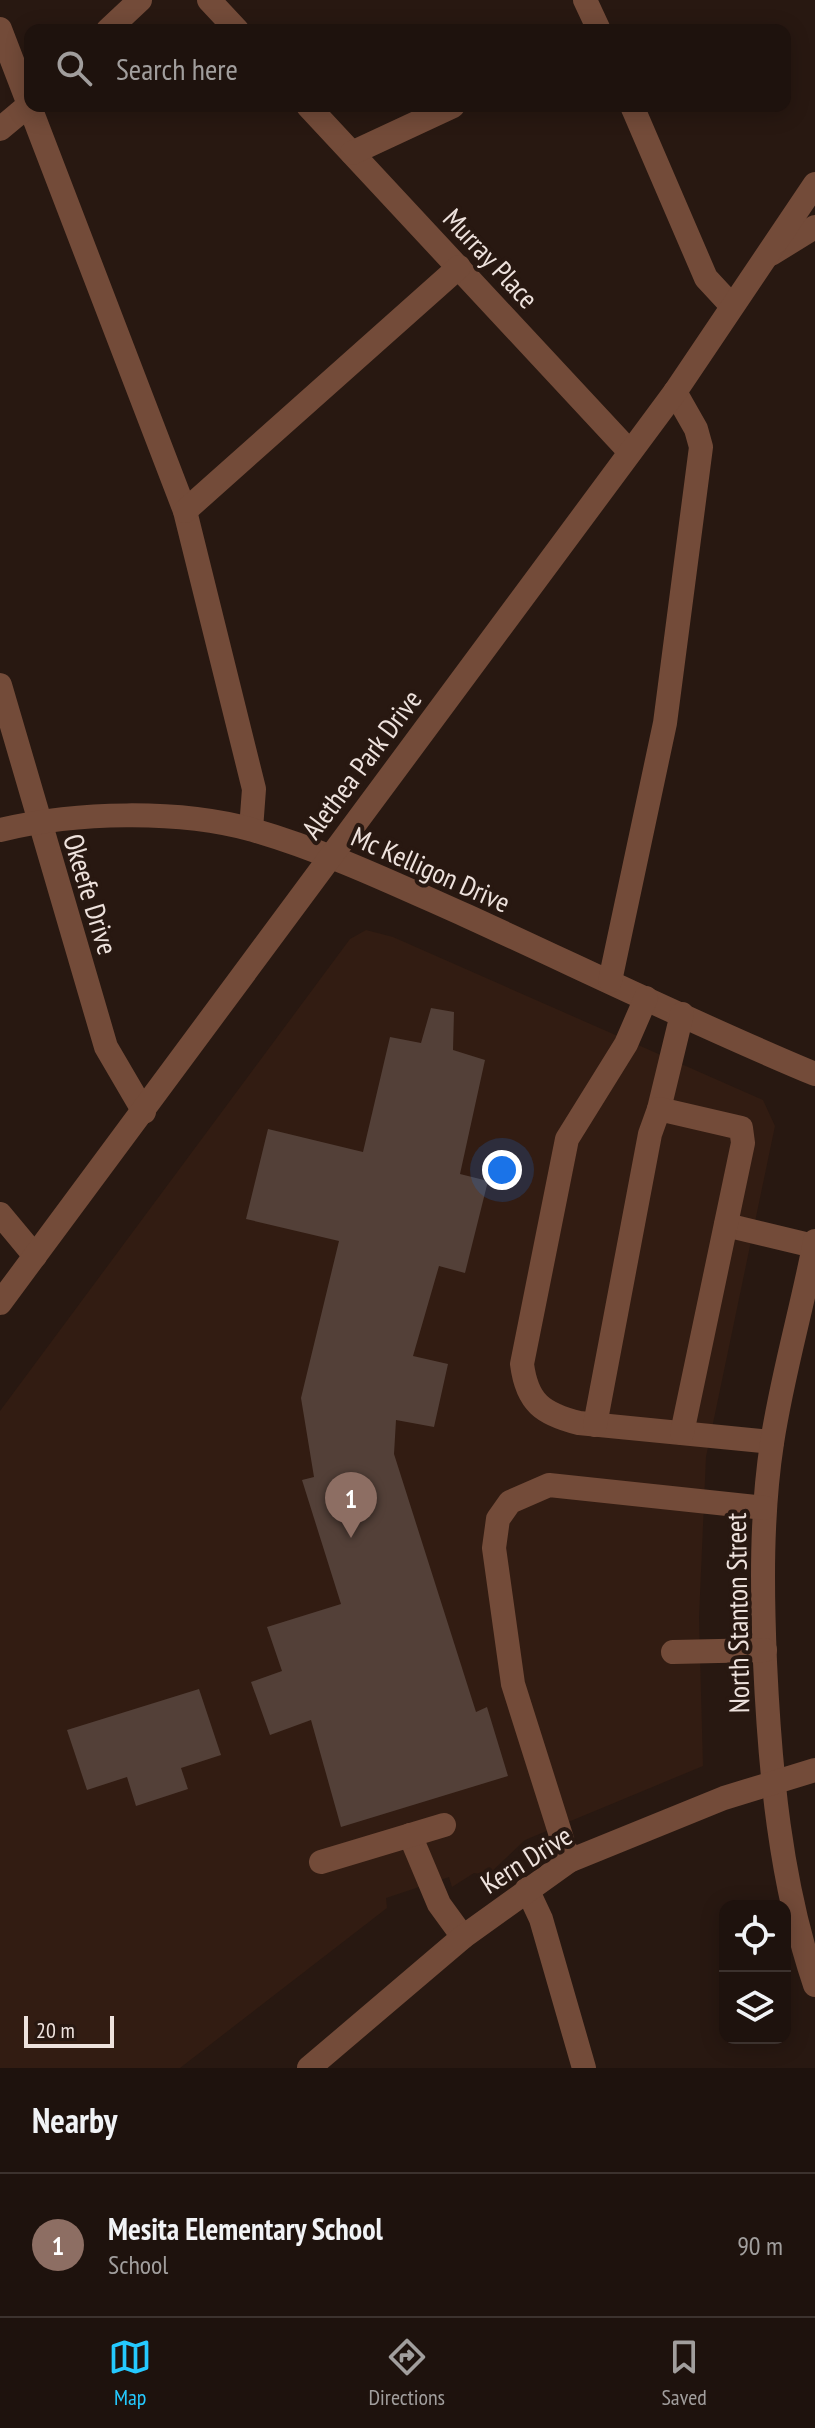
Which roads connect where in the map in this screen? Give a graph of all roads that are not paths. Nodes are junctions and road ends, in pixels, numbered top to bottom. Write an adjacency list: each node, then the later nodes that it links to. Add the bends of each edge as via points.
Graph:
1 (140, 0): 4 (street)
2 (209, 0): 5 (street)
3 (585, 0): 6 (street)
4 (114, 24)
5 (231, 24)
6 (596, 24)
7 (0, 29): 8 (street)
8 (24, 89)
9 (24, 109): 14 (street)
10 (33, 112): 23 (street)
11 (314, 112): 15 (street, Murray Place)
12 (440, 112): 15 (street)
13 (635, 112): 20 (street, via 706,278)
14 (0, 129)
15 (352, 153): 19 (street, Murray Place)
16 (815, 184): 18 (street, Alethea Park Drive)
17 (815, 227): 18 (street, Alethea Park Drive)
18 (765, 257): 20 (street, Alethea Park Drive)
19 (459, 267): 22 (street, Murray Place); 23 (street)
20 (731, 305): 21 (street, Alethea Park Drive)
21 (675, 392): 22 (street, Alethea Park Drive); 29 (street, via 701,447 665,723)
22 (630, 452): 28 (street, Alethea Park Drive)
23 (185, 511): 26 (street, via 254,789)
24 (0, 685): 25 (street, Okeefe Drive)
25 (38, 821): 26 (street, Mc Kelligon Drive, via 124,816); 27 (street, Mc Kelligon Drive); 34 (street, Okeefe Drive, via 106,1047)
26 (251, 829): 28 (street, Mc Kelligon Drive)
27 (0, 830)
28 (329, 857): 29 (street, Mc Kelligon Drive); 34 (street, Alethea Park Drive)
29 (610, 981): 30 (street, Mc Kelligon Drive)
30 (646, 998): 31 (street, Mc Kelligon Drive); 40 (street, via 626,1044 567,1139 522,1364 524,1384 536,1404 552,1417)
31 (682, 1014): 32 (street, Mc Kelligon Drive); 33 (street)
32 (815, 1074)
33 (659, 1109): 36 (street, via 741,1128 743,1143); 40 (street)
34 (144, 1112): 38 (street, Alethea Park Drive)
35 (0, 1214): 38 (street)
36 (726, 1225): 37 (street); 41 (street)
37 (815, 1244): 42 (street, North Stanton Street)
38 (35, 1256): 39 (street, Alethea Park Drive)
39 (0, 1303)
40 (595, 1425): 41 (street)
41 (682, 1433): 42 (street)
42 (772, 1442): 43 (street, North Stanton Street)
43 (765, 1508): 44 (street, North Stanton Street); 50 (street, via 549,1485 510,1502 498,1519 494,1548 513,1684)
44 (765, 1650): 45 (street); 47 (street, North Stanton Street)
45 (673, 1652)
46 (815, 1770): 47 (street, Kern Drive)
47 (772, 1782): 50 (street, Kern Drive); 54 (street, North Stanton Street)
48 (444, 1825): 49 (street)
49 (410, 1835): 51 (street); 53 (street, via 439,1904)
50 (569, 1861): 52 (street, Kern Drive)
51 (321, 1862)
52 (527, 1889): 53 (street, Kern Drive); 56 (street, via 541,1919)
53 (463, 1937): 55 (street, Kern Drive)
54 (815, 1985)
55 (309, 2068)
56 (584, 2068)

